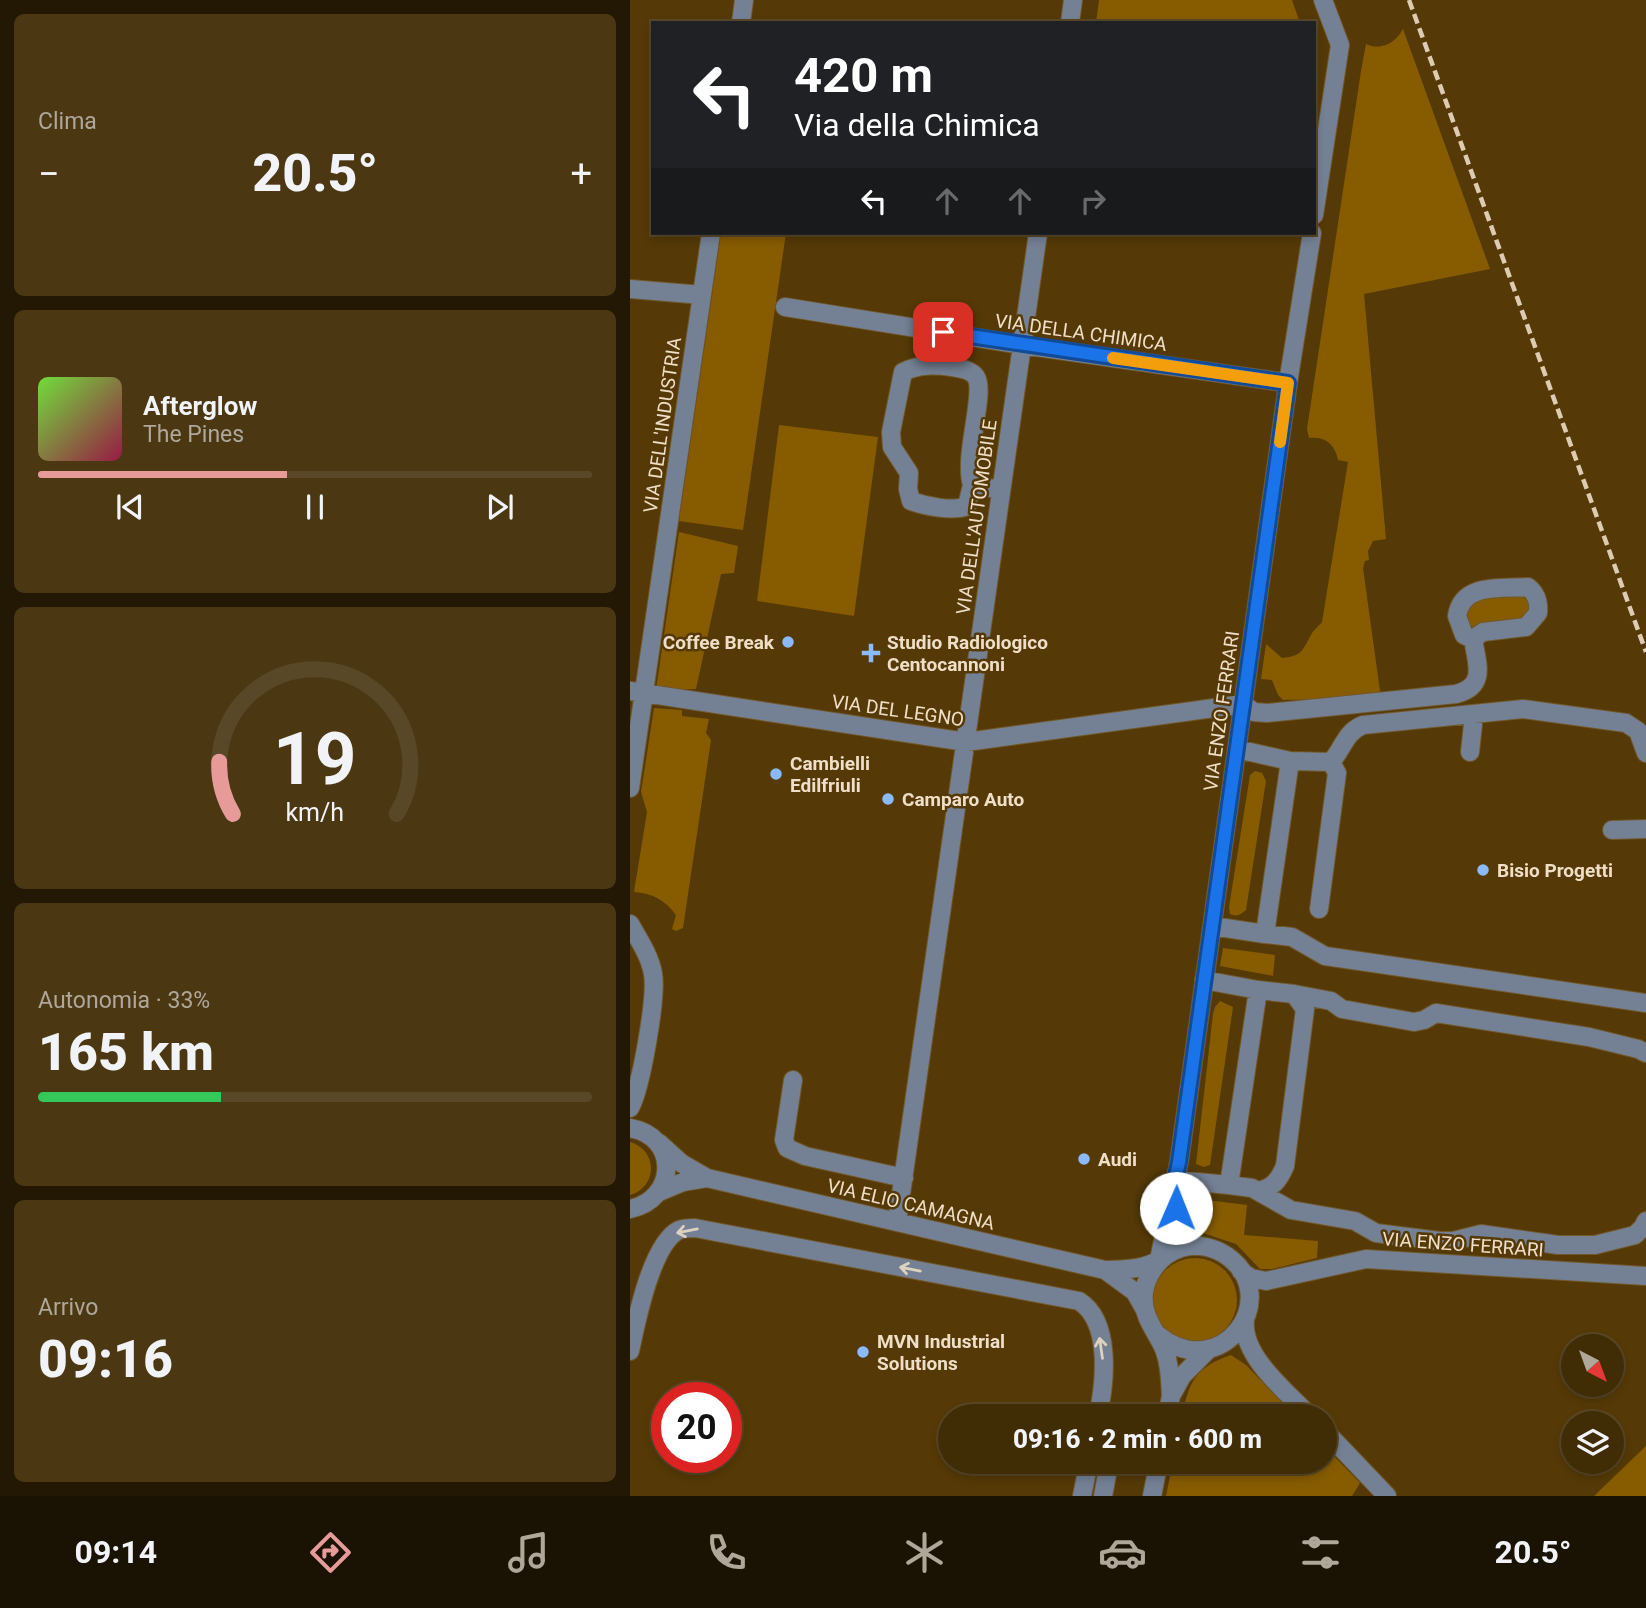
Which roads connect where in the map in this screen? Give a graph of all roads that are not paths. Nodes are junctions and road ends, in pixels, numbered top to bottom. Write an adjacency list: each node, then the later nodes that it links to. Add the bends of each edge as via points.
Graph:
1 (744, 0): 4 (street)
2 (1073, 0): 5 (street)
3 (1323, 0): 6 (street, via 1340,45)
4 (741, 21)
5 (1070, 21)
6 (1316, 202)
7 (710, 235): 11 (street, VIA DELL'INDUSTRIA)
8 (1038, 235): 13 (street, VIA DELL'AUTOMOBILE)
9 (1312, 235): 14 (street, VIA ENZO FERRARI)
10 (630, 289): 11 (street)
11 (702, 295): 18 (street, VIA DELL'INDUSTRIA)
12 (785, 307): 13 (street, VIA DELLA CHIMICA)
13 (1022, 345): 14 (street, VIA DELLA CHIMICA); 16 (street, VIA DELL'AUTOMOBILE)
14 (1288, 383): 19 (street, VIA ENZO FERRARI)
15 (972, 485): 15 (street, via 967,506 960,509 911,500 909,473 891,440 903,372 930,365 976,376 980,388 970,450); 16 (street)
16 (1001, 490): 21 (street, VIA DELL'AUTOMOBILE)
17 (1473, 639): 17 (street, via 1464,635 1457,616 1464,597 1474,591 1528,587 1536,595 1538,613 1526,627 1483,632); 19 (street, via 1478,678 1464,692 1267,713 1254,712)
18 (637, 692): 21 (street, VIA DEL LEGNO); 27 (street, VIA DELL'INDUSTRIA)
19 (1243, 704): 21 (street, VIA DEL LEGNO); 22 (street, VIA ENZO FERRARI)
20 (1474, 715): 23 (street); 24 (street, via 1523,709 1626,723 1638,732); 26 (street, via 1363,725 1349,733)
21 (966, 742): 45 (street, VIA DELL'AUTOMOBILE)
22 (1237, 749): 25 (street); 32 (street, VIA ENZO FERRARI)
23 (1470, 752)
24 (1646, 753)
25 (1290, 761): 26 (street); 33 (street)
26 (1331, 762): 30 (street, via 1337,773)
27 (630, 788)
28 (1646, 829): 29 (street)
29 (1612, 830)
30 (1319, 909)
31 (630, 924): 40 (street, via 653,974)
32 (1212, 926): 33 (street); 34 (street, VIA ENZO FERRARI)
33 (1265, 934): 37 (street, via 1293,937 1325,956)
34 (1204, 980): 35 (street); 47 (street, VIA ENZO FERRARI)
35 (1258, 990): 36 (street); 46 (street)
36 (1294, 993): 38 (street, via 1331,1001 1342,1009 1413,1022 1436,1013 1590,1037); 48 (street, via 1305,1009 1285,1166 1278,1180)
37 (1646, 1003)
38 (1646, 1053)
39 (793, 1080): 45 (street, via 787,1148)
40 (639, 1084): 41 (street); 43 (street, via 644,1119)
41 (630, 1108)
42 (630, 1128): 43 (street)
43 (655, 1140): 44 (street, VIA ELIO CAMAGNA); 49 (street, via 667,1163)
44 (707, 1178): 49 (street, VIA ELIO CAMAGNA); 52 (street, VIA ELIO CAMAGNA)
45 (904, 1178): 52 (street, VIA DELL'AUTOMOBILE)
46 (1229, 1185): 47 (street); 48 (street)
47 (1174, 1187): 53 (street, VIA ENZO FERRARI, via 1180,1220); 54 (street, VIA ENZO FERRARI)
48 (1258, 1191): 51 (street, via 1291,1210 1355,1221 1376,1233 1440,1241 1481,1234 1558,1245 1595,1245 1635,1235)
49 (659, 1192): 50 (street, VIA ELIO CAMAGNA, via 646,1204)
50 (630, 1209)
51 (1646, 1221)
52 (897, 1222): 55 (street, VIA ELIO CAMAGNA)
53 (1195, 1246): 54 (street); 56 (street, via 1222,1252)
54 (1159, 1260): 55 (street, VIA ELIO CAMAGNA, via 1135,1269); 59 (street, via 1147,1280)
55 (1105, 1270): 59 (street, VIA ELIO CAMAGNA, via 1135,1292)
56 (1241, 1270): 58 (street, VIA ENZO FERRARI, via 1258,1280); 60 (street, via 1248,1286)
57 (1646, 1276): 58 (street, VIA ENZO FERRARI, via 1366,1259)
58 (1279, 1279): 60 (street, VIA ENZO FERRARI)
59 (1144, 1308): 61 (street)
60 (1247, 1311): 62 (street, via 1239,1331); 64 (street, via 1245,1335)
61 (1158, 1335): 62 (street, via 1180,1349); 66 (street, via 1168,1363)
62 (1214, 1348): 64 (street, via 1235,1348); 67 (street, via 1182,1377)
63 (630, 1351): 65 (street, one-way to 63, via 1105,1373 1098,1322 1079,1301 695,1228 679,1230 665,1243 640,1298)
64 (1257, 1359): 68 (street)
65 (1100, 1404)
66 (1168, 1404)
67 (1170, 1404)
68 (1299, 1404)
69 (1337, 1444): 73 (street)
70 (1086, 1474): 74 (street)
71 (1107, 1474): 75 (street)
72 (1156, 1474): 76 (street)
73 (1383, 1495)
74 (1082, 1496)
75 (1103, 1496)
76 (1152, 1496)

